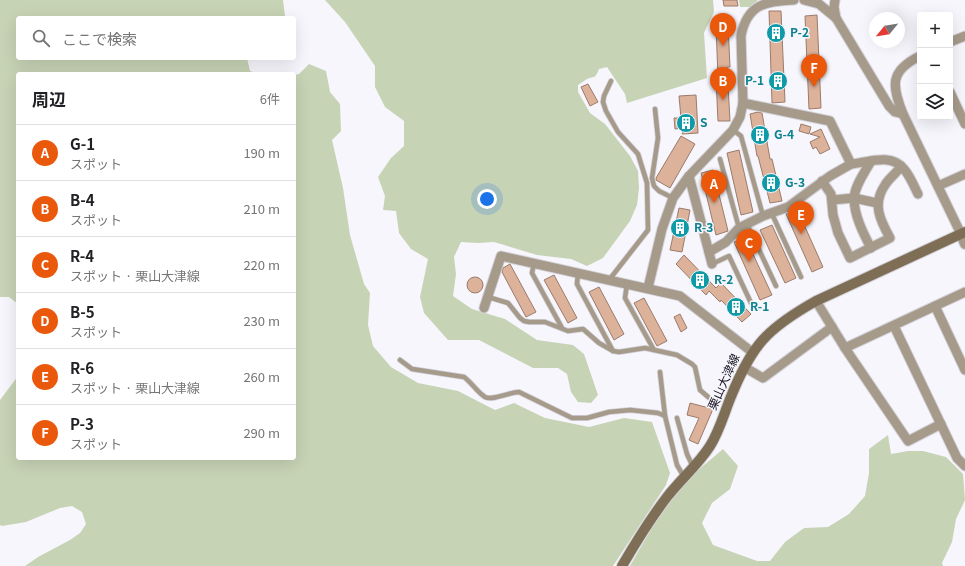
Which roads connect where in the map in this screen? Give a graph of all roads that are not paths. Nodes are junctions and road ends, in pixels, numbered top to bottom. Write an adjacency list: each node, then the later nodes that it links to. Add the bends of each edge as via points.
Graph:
1 (794, 0): 10 (street, via 776,0 762,4 750,14 743,26 740,36)
2 (809, 0): 4 (street, via 825,8)
3 (836, 0): 4 (street)
4 (836, 18): 12 (street, via 889,106 895,112)
5 (965, 36): 6 (street)
6 (953, 41)
7 (917, 58): 12 (street, via 904,65 896,81 896,96)
8 (611, 81): 38 (lane, via 603,102 618,132 638,154 647,183 648,230)
9 (953, 98): 13 (street)
10 (742, 103): 14 (street, via 740,117); 17 (street, via 830,121)
11 (655, 109): 24 (lane, via 658,138 652,178 654,186 659,191)
12 (903, 114): 22 (street)
13 (965, 124)
14 (733, 130): 20 (street); 28 (lane, via 741,136)
15 (720, 159): 29 (lane)
16 (871, 161): 17 (street); 18 (street, via 890,159); 25 (street, via 860,180)
17 (851, 164): 21 (street)
18 (901, 166): 23 (street, via 906,170); 27 (street, via 885,185)
19 (965, 174): 22 (street)
20 (688, 176): 24 (street); 33 (street)
21 (822, 181): 26 (street); 28 (street, via 788,207)
22 (938, 186): 30 (street)
23 (918, 194)
24 (673, 198): 41 (street, via 662,229)
25 (854, 198): 26 (street); 27 (street); 32 (street, via 862,233)
26 (832, 200): 32 (street, via 838,233 850,258)
27 (877, 203): 32 (street, via 878,212 890,238)
28 (767, 215): 29 (street); 37 (lane)
29 (743, 226): 33 (street, via 726,242); 40 (lane)
30 (963, 233): 31 (street); 44 (main road, 栗山大津線)
31 (965, 244)
32 (870, 248)
33 (709, 252): 35 (street)
34 (534, 263): 36 (street); 43 (street, via 501,256); 50 (lane, via 532,273)
35 (712, 264): 45 (lane, via 729,256)
36 (578, 273): 38 (street); 53 (lane, via 577,284)
37 (801, 277)
38 (609, 280): 39 (street)
39 (627, 284): 41 (street); 52 (lane, via 625,298)
40 (776, 286)
41 (648, 288): 54 (street, via 680,296)
42 (965, 292): 46 (street)
43 (488, 297): 47 (street); 50 (lane, via 508,303 524,321 545,322)
44 (816, 301): 49 (street); 54 (main road, 栗山大津線, via 775,327)
45 (751, 302)
46 (935, 306): 48 (street); 57 (street)
47 (484, 308)
48 (894, 326): 51 (street); 62 (street)
49 (832, 327): 51 (street); 56 (street, via 763,378)
50 (562, 328): 53 (lane, via 568,331 583,330)
51 (846, 348): 62 (street, via 908,442)
52 (654, 350): 53 (lane, via 638,348); 59 (lane, via 677,355 692,364 700,390)
53 (613, 351)
54 (752, 352): 56 (main road, 栗山大津線)
55 (400, 360): 60 (lane, via 412,369 464,378 485,397 519,392 572,418 587,418 630,410)
56 (744, 367): 64 (main road, 栗山大津線, via 710,446)
57 (965, 370)
58 (660, 372): 60 (lane)
59 (714, 402)
60 (665, 416): 65 (lane, via 677,465)
61 (677, 418): 64 (lane)
62 (941, 424): 63 (street, via 957,458)
63 (965, 466)
64 (693, 467): 65 (main road, 栗山大津線)
65 (684, 477): 66 (main road, 栗山大津線, via 649,521)
66 (622, 566)

